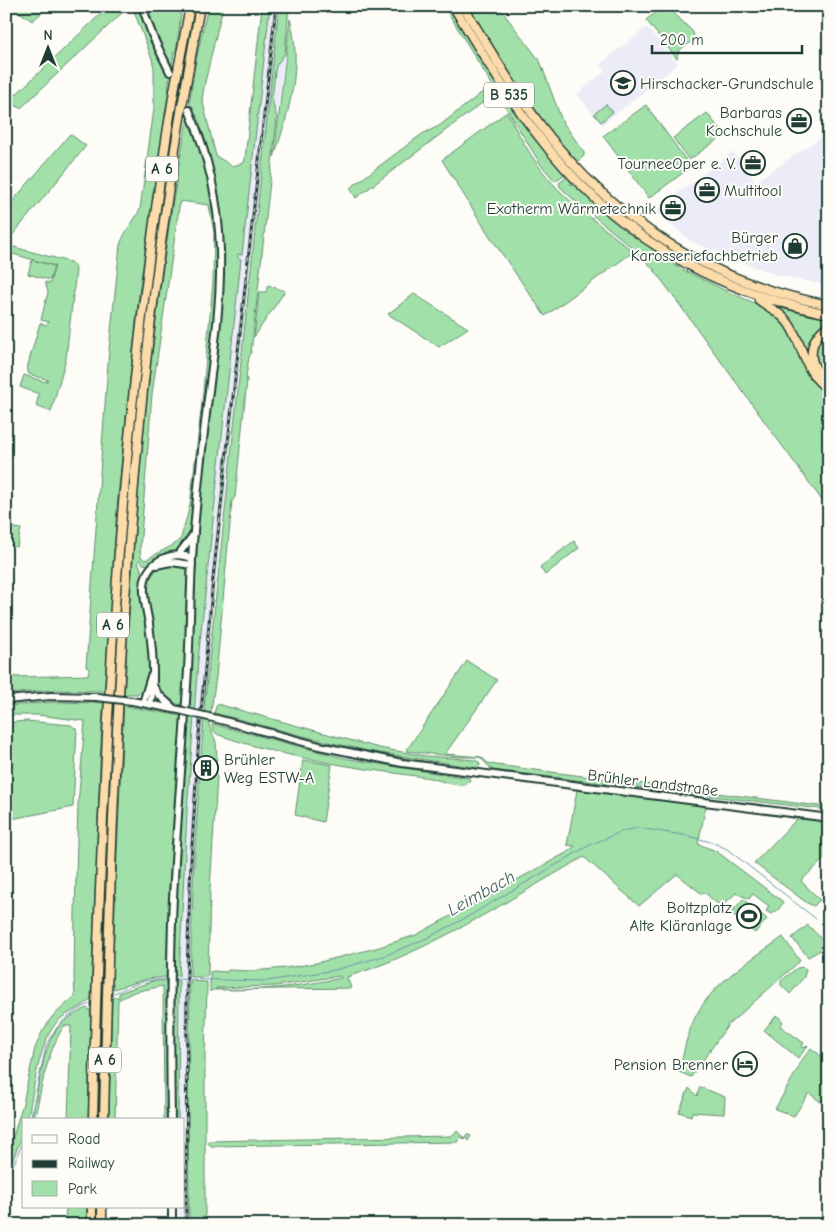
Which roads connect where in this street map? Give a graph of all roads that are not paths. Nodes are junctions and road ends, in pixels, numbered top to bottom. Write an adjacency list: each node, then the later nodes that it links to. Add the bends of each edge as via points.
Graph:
1 (142, 6): 6 (main road)
2 (190, 6): 6 (highway, A 6)
3 (202, 6): 7 (highway, A 6, bridge, via 185,90)
4 (453, 6): 8 (highway, B 535, via 531,126 588,193 627,226 671,256 716,280)
5 (463, 6): 9 (highway, B 535, via 507,78 542,127 581,174 615,206 666,243 719,272 787,296)
6 (174, 74): 24 (highway, A 6, bridge, via 138,345 119,543 104,804)
7 (185, 108): 14 (main road, via 202,145 215,193 221,265 220,303); 25 (highway, A 6, via 156,280 130,534 114,796)
8 (754, 295): 10 (highway, B 535); 13 (highway, via 785,319 811,373)
9 (829, 305)
10 (829, 314)
11 (829, 326): 12 (highway, via 815,339 812,356 815,368)
12 (829, 382)
13 (829, 389)
14 (194, 533): 15 (main road); 16 (main road)
15 (178, 555): 16 (main road); 17 (main road, via 165,557)
16 (192, 561): 17 (main road); 26 (main road, via 170,978)
17 (153, 567): 18 (main road, via 146,576 144,590 152,646)
18 (152, 672): 19 (main road); 21 (main road)
19 (153, 686): 21 (main road); 22 (main road)
20 (6, 700): 21 (main road, Brühler Landstraße, bridge, via 51,696)
21 (147, 703): 22 (main road, Brühler Landstraße)
22 (177, 709): 23 (main road, Brühler Landstraße, bridge, via 354,754 410,764)
23 (829, 818)
24 (94, 1118)
25 (104, 1118)
26 (171, 1118)
27 (92, 1208): 30 (highway)
28 (102, 1208): 31 (highway)
29 (172, 1208): 32 (main road)
30 (92, 1225)
31 (102, 1225)
32 (172, 1225)

